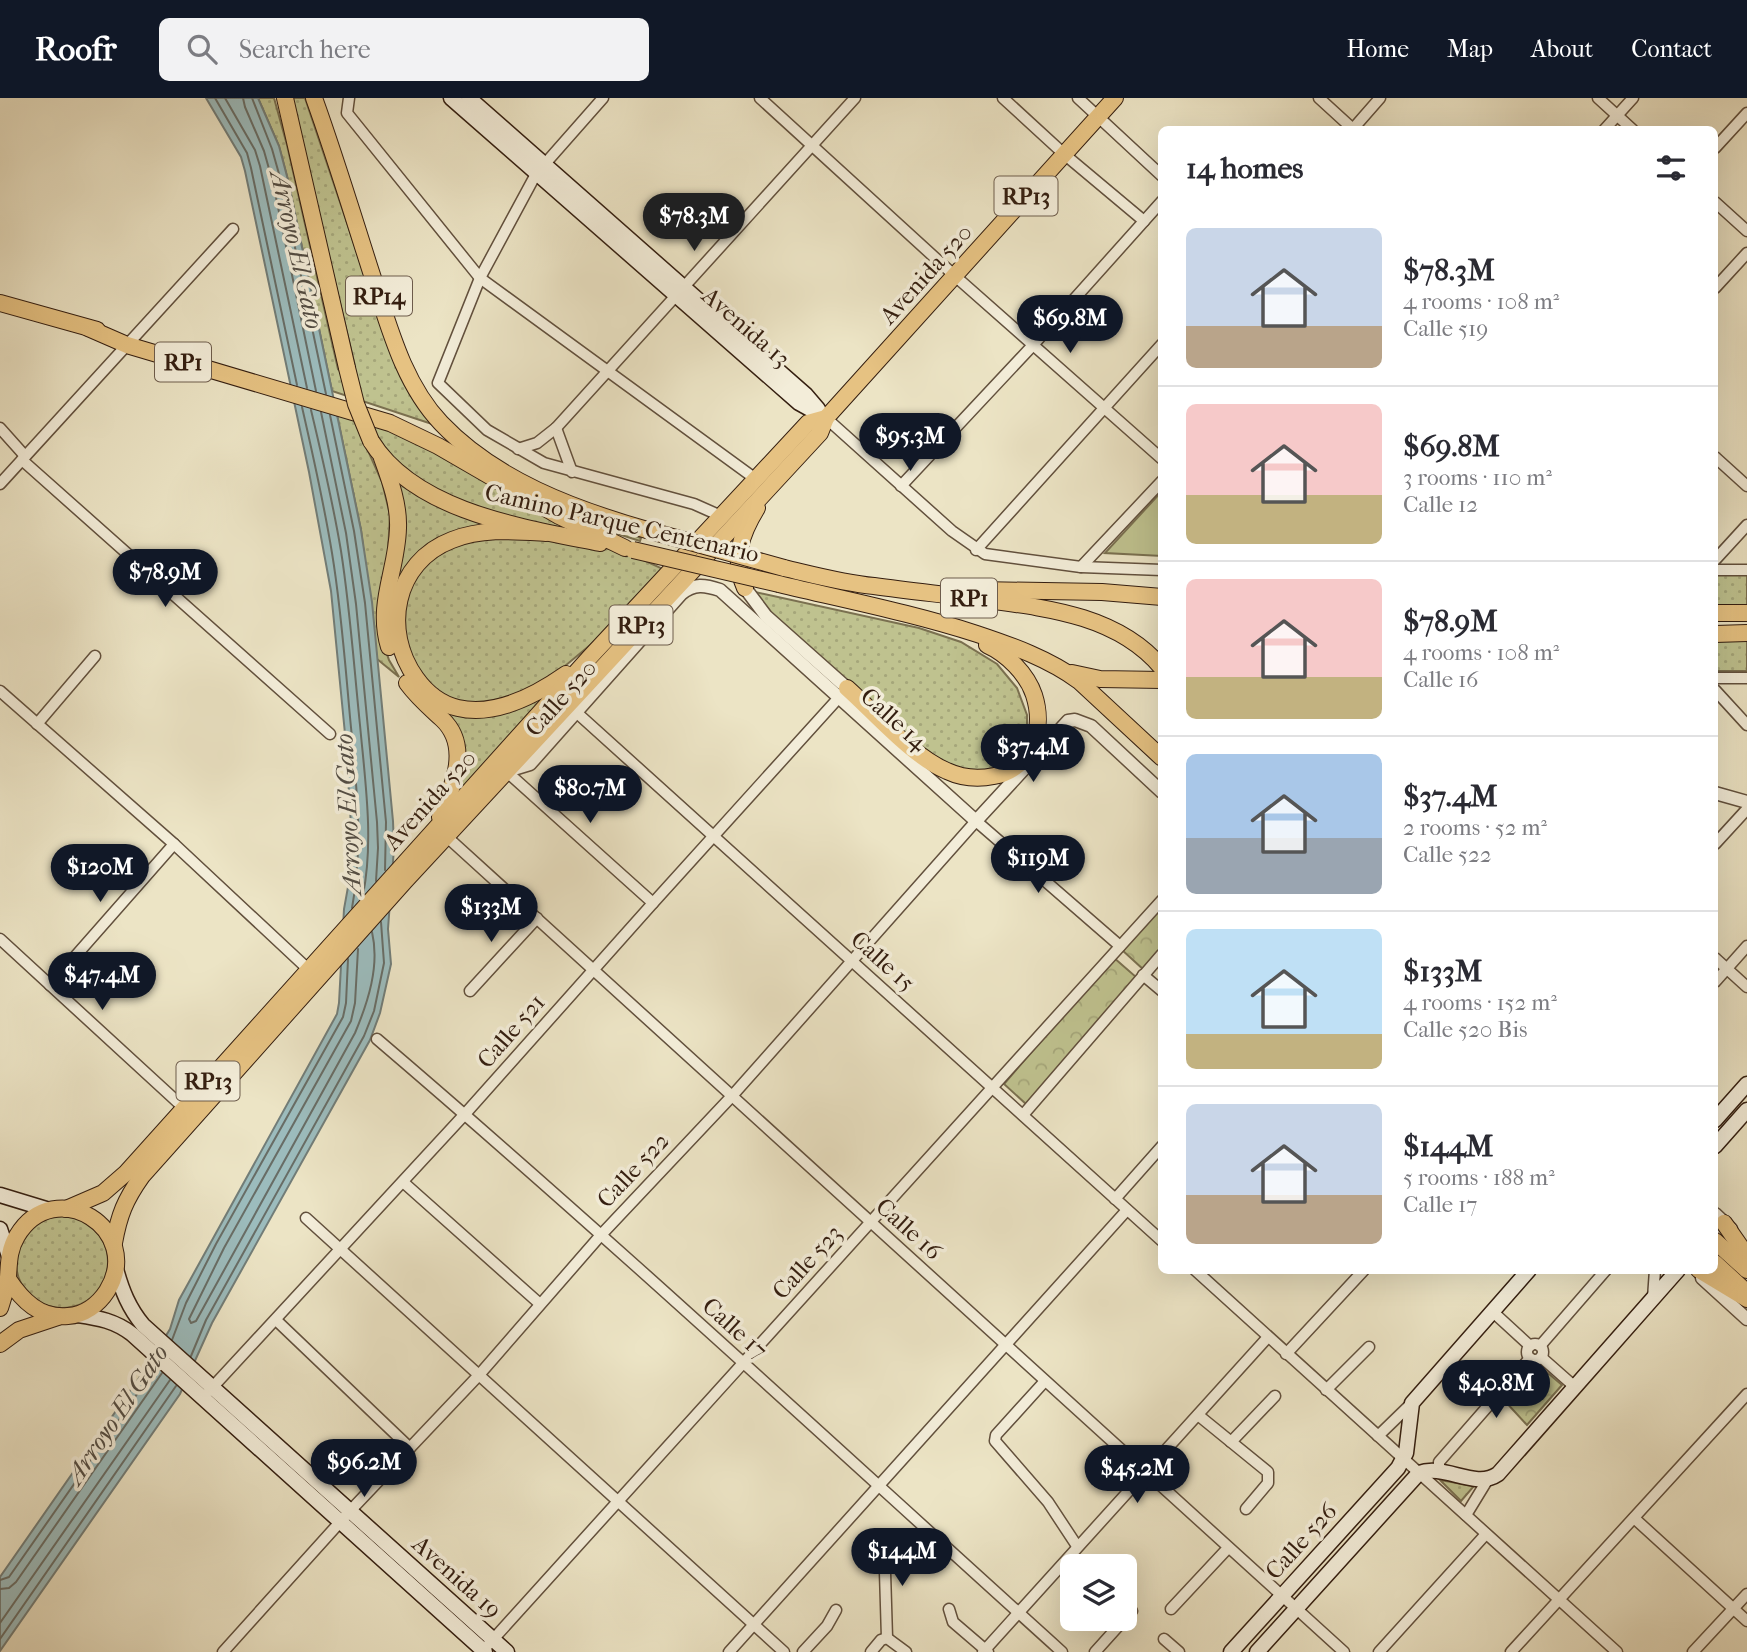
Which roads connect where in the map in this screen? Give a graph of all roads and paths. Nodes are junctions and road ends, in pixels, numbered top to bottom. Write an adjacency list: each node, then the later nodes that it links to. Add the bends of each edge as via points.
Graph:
1 (285, 98): 51 (main road, Camino Parque Centenario / RP14, bridge, via 356,404)
2 (349, 98): 35 (street, via 347,113)
3 (452, 98): 26 (main road, Avenida 13)
4 (469, 98): 26 (main road, Avenida 13)
5 (603, 98): 26 (street)
6 (760, 98): 24 (street)
7 (855, 98): 24 (street)
8 (1003, 98): 25 (street)
9 (1078, 98): 18 (street)
10 (1115, 98): 18 (main road, Avenida 520 / RP13)
11 (1319, 98): 19 (street)
12 (1380, 98): 20 (street)
13 (1598, 98): 17 (street)
14 (1633, 98): 17 (street)
15 (314, 99): 53 (main road, Camino Parque Centenario / RP14, via 407,371 440,422)
16 (1747, 113): 23 (street)
17 (1617, 115): 21 (street); 22 (street)
18 (1098, 116): 25 (main road, Avenida 520 / RP13); 27 (street)
19 (1350, 126)
20 (1356, 126)
21 (1607, 126)
22 (1629, 126)
23 (1718, 145)
24 (812, 146): 34 (street); 37 (street)
25 (1064, 154): 30 (street); 34 (main road, Avenida 520 / RP13)
26 (539, 169): 35 (street); 37 (main road, Avenida 13)
27 (1158, 172)
28 (1718, 205): 32 (street)
29 (1158, 206): 30 (street)
30 (1144, 222): 40 (street)
31 (233, 229): 39 (street)
32 (1747, 231)
33 (1747, 253): 36 (street)
34 (955, 276): 40 (street); 45 (main road, Avenida 520 / RP13)
35 (480, 278): 42 (street); 48 (street, via 438,383 487,430)
36 (1718, 285)
37 (680, 292): 42 (street); 45 (main road, Avenida 13, via 806,395)
38 (0, 303): 39 (main road, RP1)
39 (130, 340): 43 (main road, RP1); 50 (street)
40 (1034, 344): 44 (street); 59 (street)
41 (1158, 348): 44 (street)
42 (606, 372): 46 (street); 55 (street)
43 (337, 401): 53 (main road, RP1, via 410,421); 64 (main road, RP1, via 413,433 559,516)
44 (1105, 408): 49 (street); 65 (street)
45 (826, 418): 55 (main road, Avenida 520 / RP13, via 808,423); 56 (main road, Avenida 520 / RP13, via 820,433); 59 (street, Avenida 13)
46 (556, 428): 48 (street, via 537,443); 54 (street)
47 (1, 432): 50 (street)
48 (518, 449): 54 (street)
49 (1158, 455)
50 (23, 458): 57 (street); 93 (street)
51 (382, 458): 63 (main road, Camino Parque Centenario / RP14, via 416,485 458,507); 101 (main road, via 398,514 384,604 387,640 404,678 452,731 458,753)
52 (1718, 460): 60 (street)
53 (492, 464): 73 (main road, Camino Parque Centenario / RP1, bridge, via 582,509 647,530 784,568)
54 (572, 472): 61 (street)
55 (757, 480): 61 (main road, Avenida 520 / RP13)
56 (775, 480): 72 (main road, via 740,544 739,569); 95 (main road, Avenida 520 / RP13)
57 (0, 484)
58 (1158, 485): 67 (street)
59 (901, 486): 65 (street, Avenida 13)
60 (1747, 486)
61 (721, 516): 81 (main road, Avenida 520 / RP13)
62 (1747, 525): 66 (street)
63 (546, 533): 64 (main road, Camino Parque Centenario / RP14); 81 (main road, via 483,532 450,541 428,555 413,569 401,596 396,622 400,648 413,674 432,695 469,710 493,709 525,698)
64 (629, 549): 77 (main road, Camino Parque Centenario / RP1, bridge)
65 (976, 550): 67 (street)
66 (1718, 557)
67 (1081, 567): 68 (street)
68 (1158, 570)
69 (1718, 570): 70 (street)
70 (1747, 570)
71 (700, 585): 88 (street, Calle 14, via 720,590); 90 (street, Calle 520, via 681,594)
72 (745, 588): 88 (street, Calle 14)
73 (902, 589): 74 (main road); 82 (main road, RP1, via 1072,614 1112,630)
74 (1158, 597)
75 (1718, 612): 76 (main road)
76 (1747, 613)
77 (965, 630): 83 (main road, RP1, via 1023,650); 88 (main road, via 1007,658 1034,694 1035,743 1024,761 1010,771 983,778 946,771)
78 (1747, 633): 79 (main road)
79 (1718, 634)
80 (95, 656): 91 (street)
81 (590, 657): 101 (main road, Avenida 520 / RP13)
82 (1158, 664)
83 (1066, 672): 86 (main road, RP1, via 1100,679); 94 (main road)
84 (1718, 678): 85 (street)
85 (1747, 678)
86 (1158, 680)
87 (0, 691): 91 (street)
88 (843, 693): 100 (street, Calle 14); 102 (street, Calle 521)
89 (1718, 693): 92 (street)
90 (576, 712): 95 (street, Calle 520, via 530,764); 102 (street, Calle 15)
91 (37, 724): 104 (street)
92 (1747, 725)
93 (330, 734)
94 (1158, 754)
95 (506, 771): 101 (main road, Avenida 520 / RP13); 106 (street)
96 (1158, 788): 100 (street, Calle 522, via 1091,726 1068,721)
97 (1718, 794): 98 (street)
98 (1747, 802)
99 (1747, 809): 103 (street)
100 (976, 821): 110 (street, Calle 14); 113 (street, Calle 522)
101 (441, 832): 105 (main road, Avenida 520 / RP13); 108 (street, Calle 16)
102 (714, 837): 106 (street, Calle 521); 113 (street, Calle 15)
103 (1718, 841)
104 (174, 844): 117 (street); 120 (street)
105 (400, 877): 117 (main road, Avenida 520 / RP13); 147 (main road, Avenida 520 / RP13, via 338,957 142,1176 121,1210)
106 (653, 902): 116 (street, Calle 521)
107 (1158, 904): 110 (street, Calle 523)
108 (537, 918): 116 (street, Calle 16); 123 (street)
109 (0, 939): 120 (street)
110 (1120, 946): 126 (street, Calle 523)
111 (1747, 946): 115 (street)
112 (1158, 958): 118 (street)
113 (851, 961): 126 (street, Calle 15); 127 (street, Calle 522)
114 (1718, 961): 115 (street)
115 (1727, 969): 119 (street); 121 (street)
116 (593, 970): 127 (street, Calle 16); 130 (street, Calle 521)
117 (309, 971): 128 (main road, Avenida 520 / RP13)
118 (1143, 975): 122 (street); 131 (street)
119 (1718, 979)
120 (50, 985): 128 (street)
121 (1747, 987)
122 (1158, 988)
123 (470, 991)
124 (377, 1039): 130 (street, Calle 17)
125 (1747, 1084): 132 (main road)
126 (992, 1088): 131 (street, Calle 15); 142 (street, Calle 523)
127 (732, 1096): 142 (street, Calle 16); 145 (street, Calle 522)
128 (184, 1108): 139 (main road, Avenida 520 / RP13, via 110,1187)
129 (1747, 1110): 133 (main road)
130 (465, 1114): 135 (street, Calle 521); 145 (street, Calle 17)
131 (1023, 1115): 137 (street, Calle 15)
132 (1718, 1116)
133 (1718, 1143)
134 (1158, 1151): 137 (street)
135 (403, 1182): 150 (street, Calle 521); 168 (street)
136 (0, 1195): 138 (main road)
137 (1115, 1199): 140 (street, Calle 15)
138 (47, 1209): 139 (main road, RP13); 151 (main road, via 29,1220 16,1236)
139 (66, 1209): 147 (main road, RP13, via 95,1219)
140 (1128, 1210): 146 (street, Calle 15); 177 (street)
141 (306, 1218): 150 (street)
142 (872, 1223): 177 (street, Calle 16); 181 (street, Calle 523)
143 (1718, 1223): 148 (street); 152 (main road)
144 (0, 1229): 151 (main road)
145 (600, 1236): 168 (street, Calle 522); 181 (street, Calle 17)
146 (1158, 1237)
147 (114, 1243): 154 (main road, RP13)
148 (1747, 1243)
149 (1718, 1244): 155 (main road)
150 (341, 1250): 174 (street, Calle 521); 182 (street)
151 (9, 1256): 164 (main road)
152 (1747, 1256)
153 (1718, 1266): 165 (main road)
154 (116, 1269): 171 (main road, via 103,1297); 183 (main road, Avenida 19, via 133,1312)
155 (1747, 1270)
156 (1360, 1274): 180 (street)
157 (1526, 1274): 170 (main road)
158 (1603, 1274): 179 (street)
159 (1655, 1274): 166 (street)
160 (1674, 1274): 166 (main road)
161 (1701, 1274): 173 (street)
162 (1704, 1274): 167 (main road)
163 (1208, 1275): 175 (street)
164 (8, 1279): 169 (main road); 172 (main road, via 20,1297 37,1310)
165 (1747, 1292)
166 (1653, 1298): 185 (main road)
167 (1747, 1299)
168 (540, 1304): 182 (street, Calle 522)
169 (0, 1308)
170 (1493, 1312): 179 (street); 190 (main road)
171 (78, 1315): 172 (main road); 183 (main road, Avenida 19, via 121,1326)
172 (58, 1317): 176 (main road, via 19,1330)
173 (1747, 1319)
174 (276, 1320): 187 (street, Calle 521); 194 (street)
175 (1268, 1337): 180 (street); 191 (street)
176 (0, 1344)
177 (1006, 1345): 184 (street, Calle 16); 200 (street)
178 (1369, 1347): 186 (street)
179 (1535, 1352): 185 (street); 196 (street, via 1439,1462)
180 (1286, 1354): 186 (street)
181 (743, 1363): 200 (street, Calle 17); 201 (street, Calle 523)
182 (479, 1375): 194 (street, Calle 522); 201 (street)
183 (191, 1378): 187 (main road, Avenida 19)
184 (1045, 1381): 197 (street, Calle 16); 209 (street, via 996,1434 995,1441 1048,1502)
185 (1575, 1387): 199 (main road)
186 (1326, 1390): 192 (street)
187 (207, 1393): 203 (main road, Avenida 19); 206 (main road, Avenida 19)
188 (1747, 1394): 205 (street)
189 (1275, 1396): 193 (street)
190 (1412, 1402): 192 (street); 195 (main road)
191 (1198, 1415): 193 (street); 197 (street)
192 (1378, 1436): 195 (street)
193 (1231, 1442): 202 (street, via 1268,1472 1268,1483)
194 (410, 1448): 203 (street, Calle 522)
195 (1403, 1459): 198 (street); 212 (main road, Calle 526)
196 (1439, 1471): 198 (main road); 199 (main road)
197 (1146, 1472): 209 (street); 210 (street, Calle 16)
198 (1419, 1474): 204 (street); 216 (main road, Calle 526)
199 (1488, 1479): 204 (street)
200 (879, 1486): 219 (street, Calle 17); 221 (street)
201 (618, 1502): 221 (street); 225 (street, Calle 523)
202 (1246, 1509)
203 (350, 1511): 206 (street, Calle 522); 225 (main road, Avenida 19)
204 (1466, 1515): 207 (street)
205 (1634, 1518): 213 (street); 217 (street)
206 (340, 1523): 225 (main road, Avenida 19); 227 (street, Calle 522)
207 (1486, 1534): 213 (street); 240 (street)
208 (884, 1539): 223 (street)
209 (1077, 1546): 219 (street)
210 (1228, 1548): 212 (street, Calle 16); 215 (street)
211 (1747, 1594): 217 (street)
212 (1281, 1596): 216 (street, Calle 16); 237 (main road, Calle 526)
213 (1559, 1600): 241 (street); 242 (street)
214 (949, 1609): 226 (street, via 953,1622)
215 (1171, 1609)
216 (1296, 1609): 238 (main road, Calle 526); 239 (street, Calle 16)
217 (1734, 1609): 220 (street); 243 (street)
218 (836, 1610): 231 (street)
219 (1018, 1612): 226 (street); 234 (street, Calle 17)
220 (1747, 1621)
221 (754, 1625): 229 (street); 230 (street)
222 (1114, 1631): 235 (street)
223 (887, 1638): 232 (street); 233 (street)
224 (1164, 1639): 236 (street)
225 (485, 1648): 228 (main road, Avenida 19)
226 (985, 1651)
227 (223, 1652)
228 (507, 1652)
229 (729, 1652)
230 (784, 1652)
231 (803, 1652)
232 (871, 1652)
233 (906, 1652)
234 (1062, 1652)
235 (1095, 1652)
236 (1179, 1652)
237 (1231, 1652)
238 (1257, 1652)
239 (1343, 1652)
240 (1379, 1652)
241 (1511, 1652)
242 (1617, 1652)
243 (1693, 1652)

